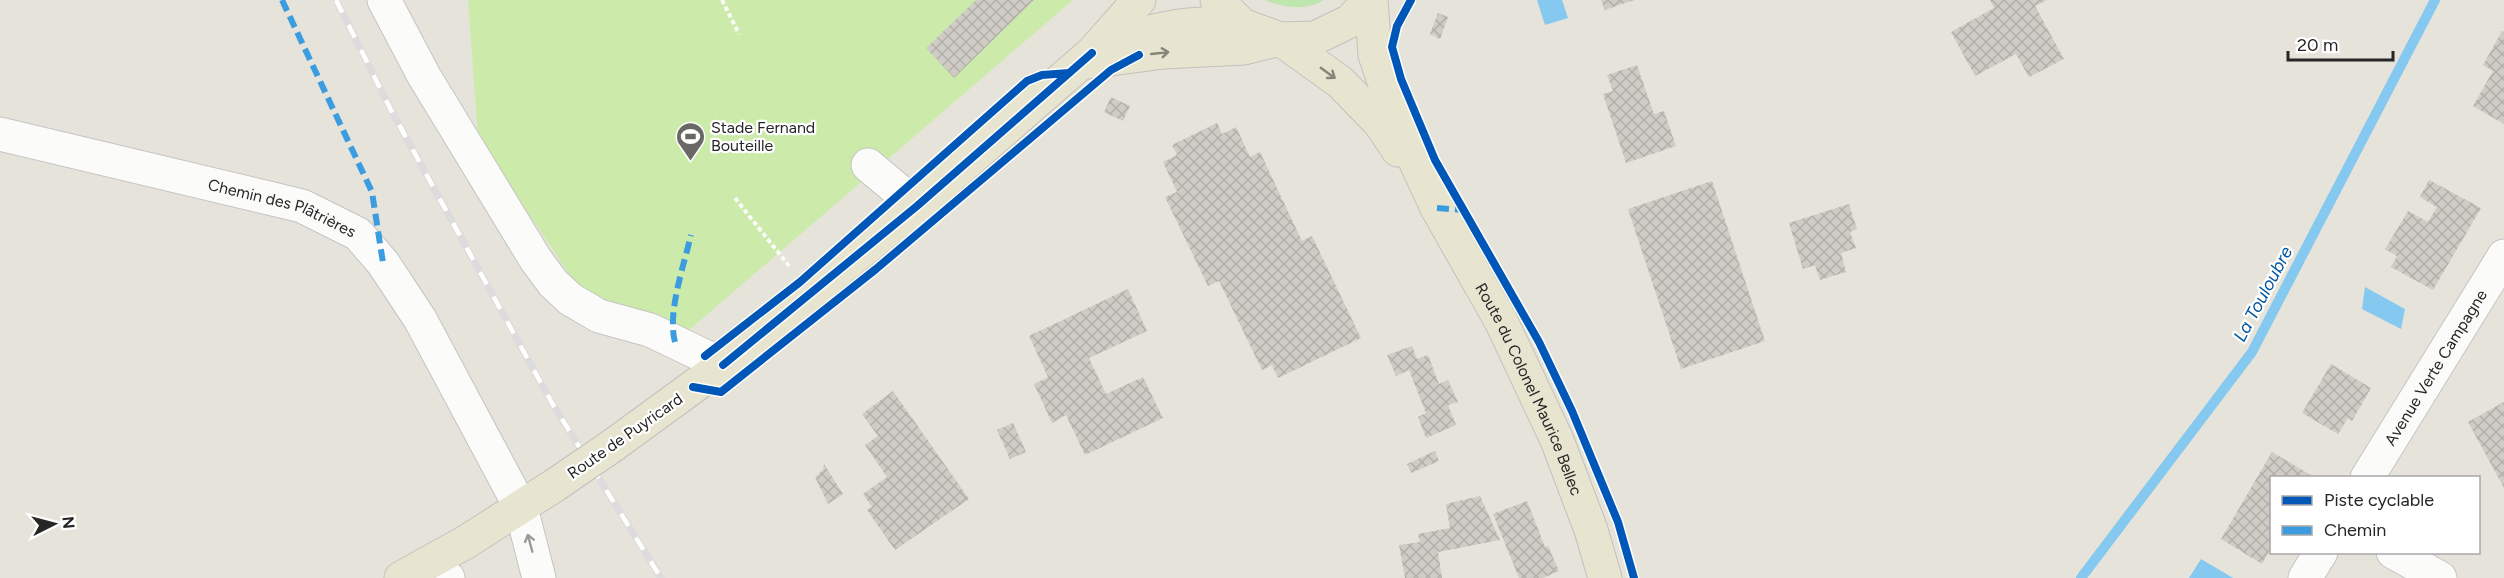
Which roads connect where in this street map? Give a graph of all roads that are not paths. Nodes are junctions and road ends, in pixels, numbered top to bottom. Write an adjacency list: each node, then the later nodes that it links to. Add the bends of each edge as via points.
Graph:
1 (384, 0): 13 (street, via 447,114 553,283 570,299 599,316 650,330)
2 (1139, 0): 7 (main road, Route de Puyricard)
3 (1217, 0): 5 (main road)
4 (1370, 0): 6 (main road, via 1350,21 1315,38); 11 (main road, Route du Colonel Maurice Bellec, via 1379,66 1399,126)
5 (1242, 25): 6 (main road); 7 (main road, Route de Puyricard, via 1206,22 1162,28)
6 (1280, 39): 7 (main road, one-way to 6, via 1244,48); 11 (main road, Route du Colonel Maurice Bellec, one-way to 11, via 1340,82 1380,123)
7 (1087, 58): 10 (main road, Route de Puyricard)
8 (0, 134): 15 (street, Chemin des Plâtrières, via 302,206 358,234 420,319)
9 (868, 165): 10 (street)
10 (917, 206): 13 (main road, Route de Puyricard)
11 (1437, 208): 20 (main road, Route du Colonel Maurice Bellec, via 1501,321 1557,440)
12 (2504, 256): 14 (street, Avenue Verte Campagne)
13 (723, 365): 15 (main road, Route de Puyricard, bridge)
14 (2368, 476)
15 (521, 508): 18 (main road, Route de Puyricard); 19 (street, Chemin des Plâtrières, one-way to 15)
16 (2320, 554): 21 (street)
17 (2397, 554): 22 (street)
18 (425, 574)
19 (539, 578)
20 (1605, 578)
21 (2305, 578)
22 (2440, 578)

